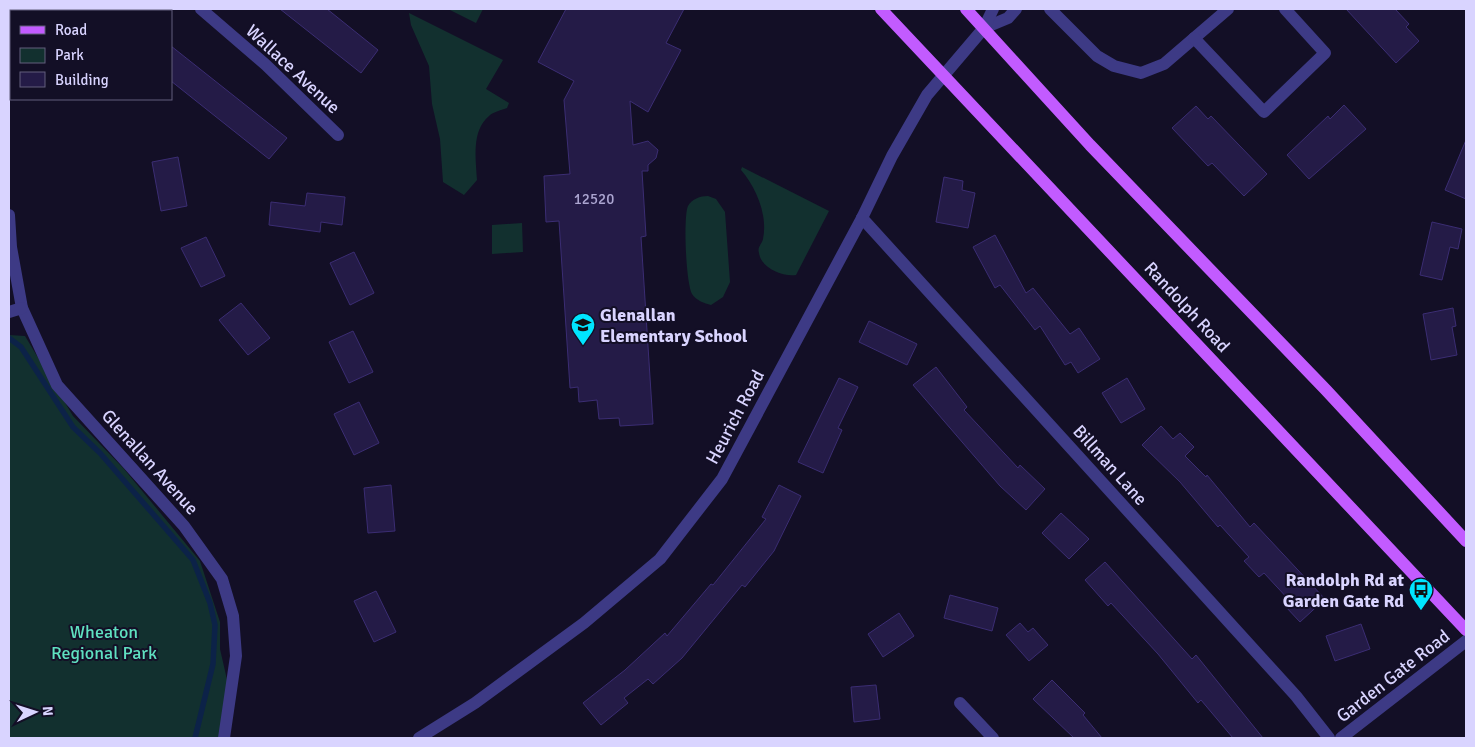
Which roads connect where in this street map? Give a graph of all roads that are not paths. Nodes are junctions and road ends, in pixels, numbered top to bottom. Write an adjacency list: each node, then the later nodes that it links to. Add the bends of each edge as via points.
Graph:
1 (200, 9): 12 (street, Wallace Avenue, via 266,64)
2 (881, 9): 11 (main road, Randolph Road)
3 (966, 9): 9 (main road)
4 (993, 9): 9 (street)
5 (1016, 9): 9 (street, via 1008,18)
6 (1050, 9): 10 (street, via 1097,56 1114,66 1142,73 1164,64)
7 (1228, 9): 10 (street)
8 (1285, 9): 10 (street, via 1326,53 1264,112)
9 (984, 28): 11 (street, Heurich Road); 17 (main road, via 1090,145)
10 (1194, 38)
11 (943, 75): 14 (street, Heurich Road, via 927,95 892,156); 18 (main road, Randolph Road)
12 (338, 135)
13 (9, 215): 15 (street, Glenallan Avenue)
14 (862, 218): 22 (street, Heurich Road, via 722,478 660,559 584,623 475,703); 24 (street, Billman Lane, via 1296,696)
15 (22, 308): 16 (street); 21 (street, Glenallan Avenue, via 58,386 184,526 222,579 233,616 236,656)
16 (9, 312)
17 (1466, 541)
18 (1466, 630)
19 (1466, 641): 25 (street, Garden Gate Road)
20 (960, 703): 23 (street)
21 (224, 738)
22 (419, 738)
23 (993, 738)
24 (1329, 738)
25 (1341, 738)

